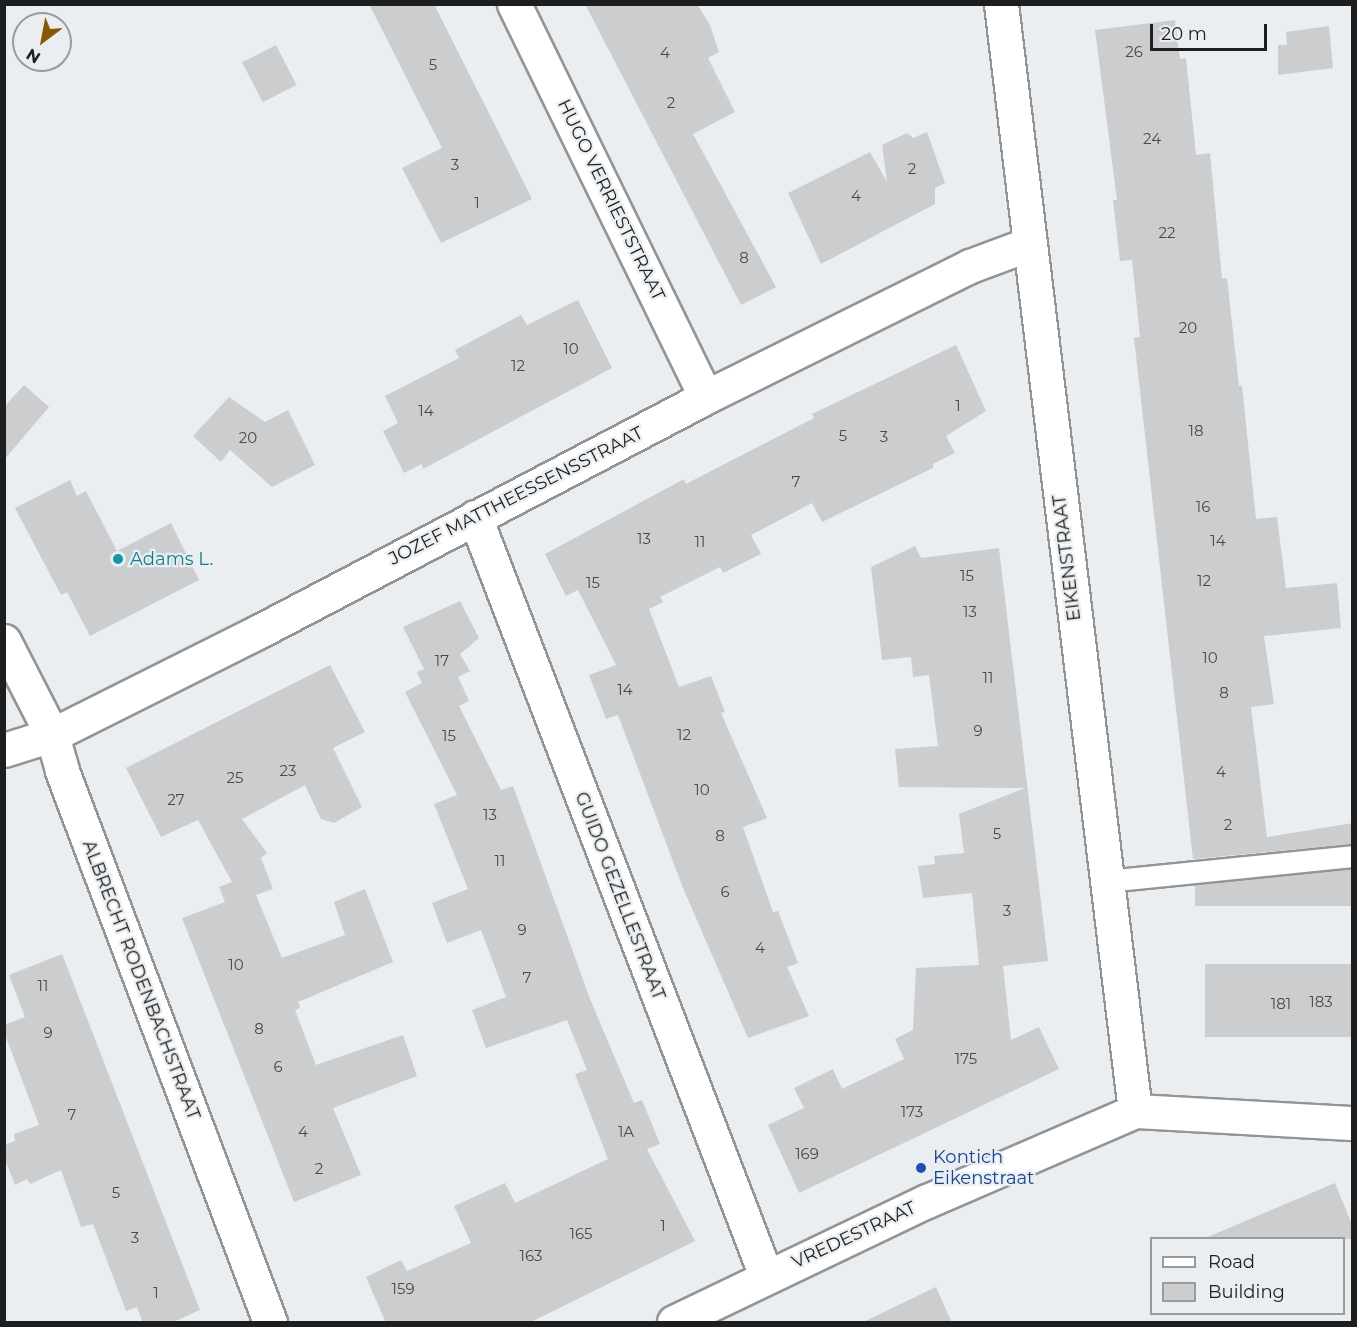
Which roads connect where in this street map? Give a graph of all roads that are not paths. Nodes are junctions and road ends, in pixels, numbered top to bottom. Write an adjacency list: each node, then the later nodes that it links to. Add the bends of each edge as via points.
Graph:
1 (514, 4): 4 (street, HUGO VERRIESTSTRAAT)
2 (1001, 4): 3 (street, EIKENSTRAAT)
3 (1029, 244): 4 (street, JOZEF MATTHEESSENSSTRAAT, via 970,266); 10 (street, EIKENSTRAAT)
4 (706, 397): 5 (street, JOZEF MATTHEESSENSSTRAAT)
5 (475, 517): 7 (street, JOZEF MATTHEESSENSSTRAAT); 13 (street, GUIDO GEZELLESTRAAT)
6 (4, 641): 7 (street, ALBRECHT RODENBACHSTRAAT)
7 (52, 735): 8 (street, JOZEF MATTHEESSENSSTRAAT); 15 (street, ALBRECHT RODENBACHSTRAAT, via 62,771)
8 (4, 750)
9 (1353, 856): 10 (lane)
10 (1107, 881): 11 (street, EIKENSTRAAT)
11 (1135, 1111): 12 (street, VREDESTRAAT); 13 (street, VREDESTRAAT, via 1096,1124)
12 (1353, 1123)
13 (766, 1276): 14 (street, VREDESTRAAT)
14 (689, 1319)
15 (270, 1323)

